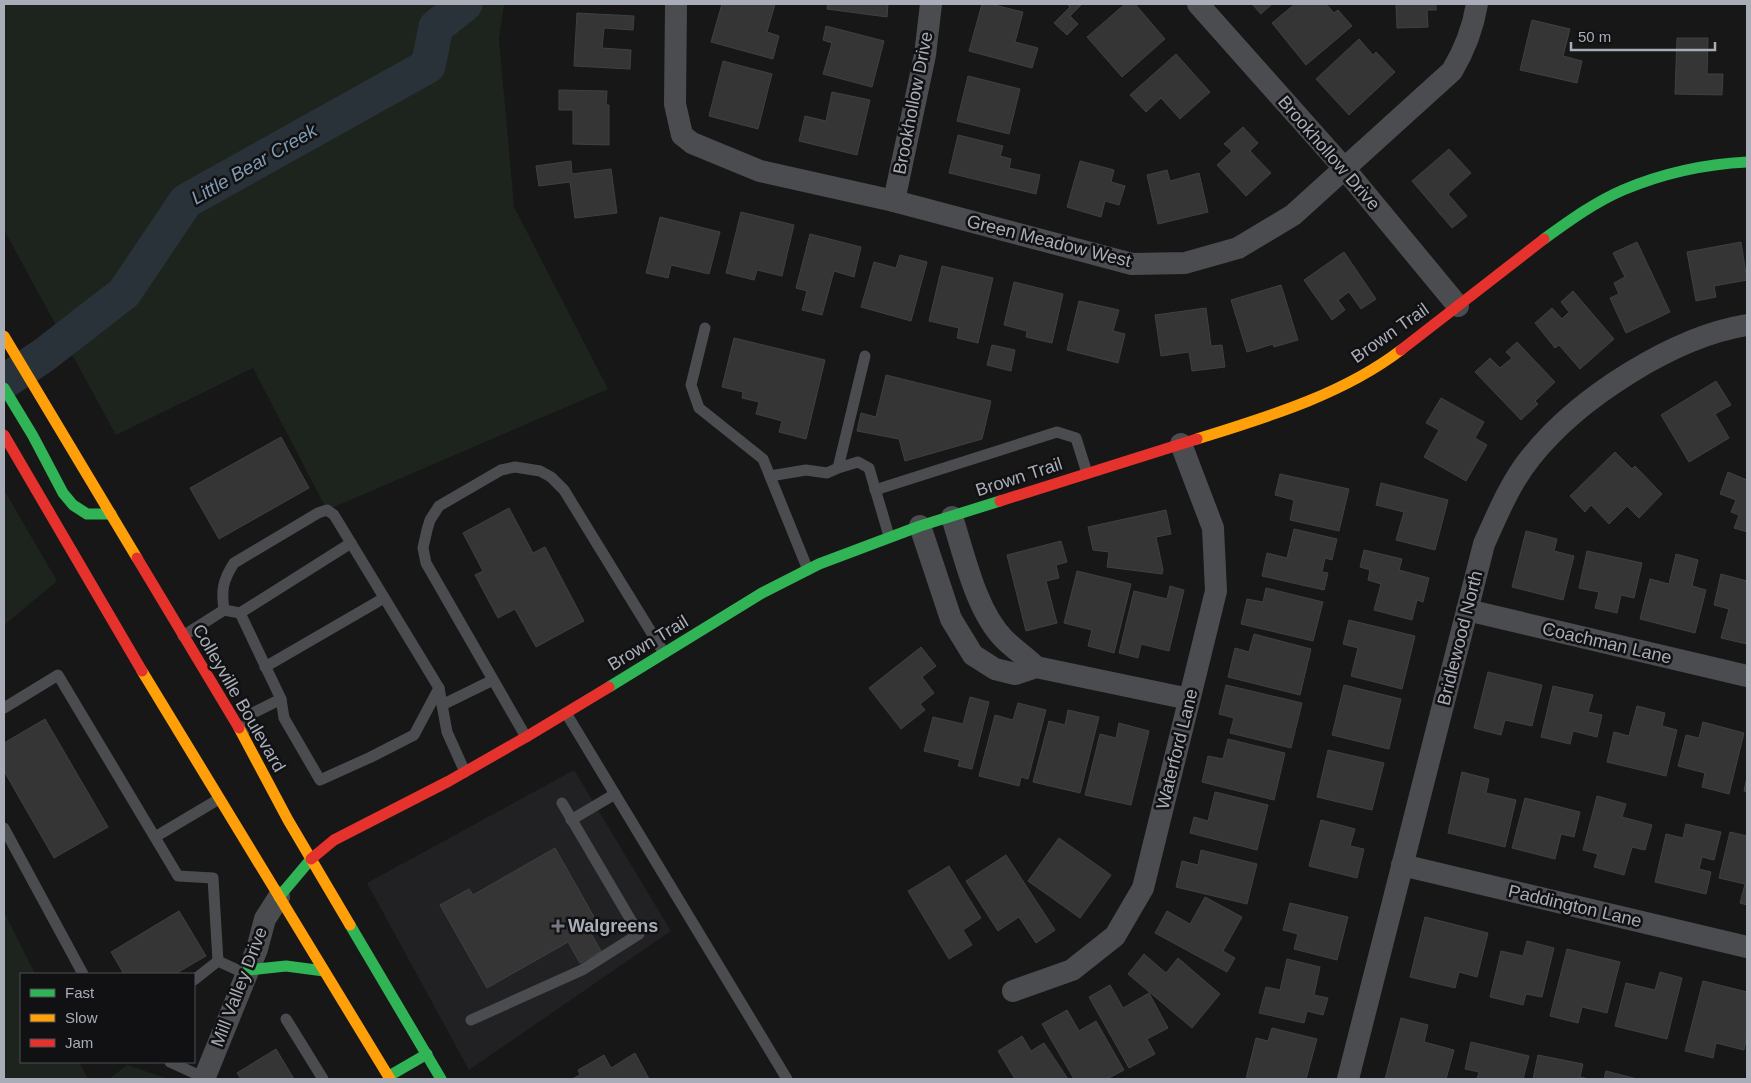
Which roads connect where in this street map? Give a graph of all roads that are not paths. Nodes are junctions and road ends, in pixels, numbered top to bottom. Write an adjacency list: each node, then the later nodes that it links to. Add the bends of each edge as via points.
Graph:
1 (676, 4): 7 (street, Green Meadow West, via 675,104 682,135 705,150 760,171)
2 (931, 4): 7 (street, Brookhollow Drive, via 925,56)
3 (1198, 4): 6 (street, Brookhollow Drive)
4 (1476, 4): 6 (street, Green Meadow West, via 1462,55 1452,71)
5 (1747, 162): 8 (main road, Brown Trail, via 1721,163 1623,190 1545,238)
6 (1344, 168): 7 (street, Green Meadow West, via 1293,215 1238,248 1184,262 1132,264); 8 (street, Brookhollow Drive)
7 (894, 201)
8 (1458, 306): 15 (main road, Brown Trail, via 1384,363 1349,383 1240,426)
9 (1747, 324): 28 (street, Bridlewood North, via 1683,343 1641,366 1563,424 1532,457 1509,489 1484,544)
10 (705, 328): 18 (lane, via 692,385 698,408 763,459)
11 (4, 336): 20 (main road, Colleyville Boulevard)
12 (865, 356): 16 (lane)
13 (4, 388): 20 (main road, via 63,493 86,514)
14 (4, 435): 46 (main road)
15 (1180, 444): 17 (main road, Brown Trail); 38 (street, Waterford Lane, via 1213,528 1216,591)
16 (838, 468): 18 (lane, via 827,473 806,470); 19 (lane, via 858,462 869,468)
17 (1087, 473): 19 (lane, via 1076,438 1057,432); 21 (main road, Brown Trail)
18 (770, 476): 25 (lane)
19 (875, 490): 23 (lane)
20 (110, 514): 30 (main road, Colleyville Boulevard)
21 (952, 517): 22 (main road, Brown Trail); 33 (street, via 982,609 1004,639)
22 (920, 526): 23 (main road, Brown Trail); 33 (street, via 951,619 973,655 995,669 1015,674)
23 (889, 536): 25 (main road, Brown Trail)
24 (351, 543): 26 (lane); 27 (lane, via 334,515 327,510 318,513 234,563 226,575 222,593); 29 (lane)
25 (808, 570): 31 (main road, Brown Trail)
26 (384, 598): 32 (lane); 36 (lane)
27 (224, 610): 29 (lane); 30 (lane)
28 (1467, 610): 34 (street, Coachman Lane); 52 (street, Bridlewood North)
29 (240, 613): 32 (lane)
30 (183, 636): 42 (main road, Colleyville Boulevard)
31 (664, 653): 35 (lane, via 564,490 540,471 514,467 501,470 439,506 430,520 423,548 426,563); 41 (main road, Brown Trail)
32 (266, 667): 37 (lane)
33 (1036, 667): 38 (street)
34 (1747, 676)
35 (493, 680): 39 (lane); 43 (lane)
36 (439, 688): 37 (lane, via 414,735 320,780 284,718); 39 (lane)
37 (281, 699): 42 (lane, via 249,715)
38 (1189, 700): 60 (street, Waterford Lane, via 1143,888 1115,936 1072,970)
39 (442, 705): 44 (lane, via 447,732)
40 (4, 708): 50 (lane, via 58,675)
41 (566, 713): 43 (main road, Brown Trail); 45 (lane)
42 (243, 735): 51 (main road, Colleyville Boulevard)
43 (526, 738): 44 (main road, Brown Trail)
44 (465, 772): 51 (main road, Brown Trail, via 334,840)
45 (615, 794): 48 (lane); 69 (lane)
46 (219, 799): 50 (lane); 53 (main road)
47 (562, 803): 48 (lane)
48 (571, 820): 62 (lane, via 639,934 582,970)
49 (4, 828): 58 (lane)
50 (155, 837): 55 (lane, via 178,876 213,878)
51 (311, 859): 53 (main road, Brown Trail); 63 (main road, Colleyville Boulevard)
52 (1402, 865): 54 (street, Paddington Lane); 70 (street, Bridlewood North)
53 (279, 897): 56 (main road); 57 (street, Mill Valley Drive, via 265,919)
54 (1747, 947)
55 (218, 961): 57 (lane); 59 (lane)
56 (324, 971): 57 (main road, via 280,965); 65 (main road)
57 (247, 972): 66 (street, Mill Valley Drive)
58 (82, 973)
59 (195, 979)
60 (1013, 991)
61 (286, 1019): 67 (lane)
62 (471, 1020)
63 (427, 1054): 65 (main road); 68 (main road, Colleyville Boulevard)
64 (172, 1063): 66 (lane)
65 (388, 1078)
66 (205, 1079)
67 (323, 1079)
68 (441, 1079)
69 (787, 1079)
70 (1348, 1079)

